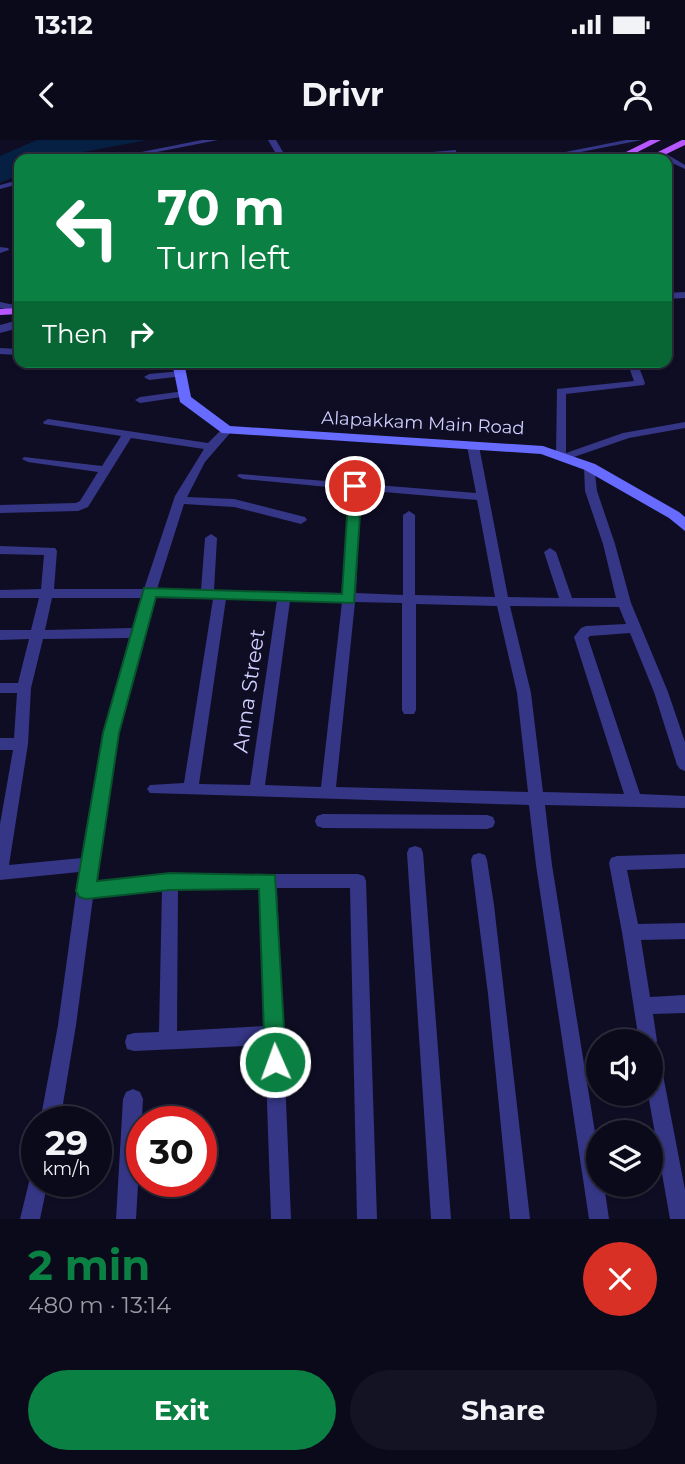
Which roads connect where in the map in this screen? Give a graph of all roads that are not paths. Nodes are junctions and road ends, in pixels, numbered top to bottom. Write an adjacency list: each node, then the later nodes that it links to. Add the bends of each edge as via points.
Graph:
1 (214, 140): 10 (street)
2 (443, 140): 9 (street)
3 (572, 140): 8 (street)
4 (638, 140): 6 (street)
5 (657, 140): 13 (main road)
6 (626, 141): 8 (street)
7 (685, 142): 14 (main road)
8 (582, 150): 12 (street)
9 (453, 152): 11 (street)
10 (139, 154)
11 (430, 154)
12 (561, 154)
13 (628, 154)
14 (660, 154)
15 (179, 368): 17 (street); 18 (main road)
16 (634, 368): 26 (street, via 640,383 561,391)
17 (149, 377)
18 (184, 394): 19 (street); 22 (main road)
19 (140, 400)
20 (48, 422): 23 (street)
21 (685, 425): 26 (street, via 627,435)
22 (227, 430): 24 (street); 25 (main road, Alapakkam Main Road)
23 (128, 433): 24 (street); 29 (street)
24 (208, 446): 33 (street, via 193,467)
25 (474, 446): 26 (main road, Alapakkam Main Road); 32 (street)
26 (564, 455): 28 (main road, Alapakkam Main Road)
27 (28, 459): 29 (street)
28 (590, 467): 37 (main road, Alapakkam Main Road, via 674,515); 50 (street, via 591,491)
29 (106, 470): 34 (street, via 88,500 78,507)
30 (243, 476): 31 (street)
31 (355, 486): 32 (street); 46 (street)
32 (481, 497): 48 (street)
33 (181, 500): 36 (street, via 234,503); 41 (street)
34 (0, 509)
35 (409, 515): 47 (street)
36 (301, 520)
37 (685, 526)
38 (211, 538): 43 (street)
39 (0, 550): 42 (street, via 51,551)
40 (550, 552): 49 (street)
41 (150, 592): 42 (street); 43 (street); 52 (street)
42 (47, 593): 44 (street); 53 (street)
43 (213, 593): 45 (street); 62 (street)
44 (0, 594)
45 (284, 597): 46 (street); 63 (street, Anna Street)
46 (349, 599): 47 (street); 64 (street)
47 (411, 600): 48 (street); 57 (street)
48 (503, 602): 49 (street); 66 (street, via 524,693)
49 (567, 602): 50 (street)
50 (624, 603): 51 (street)
51 (635, 628): 60 (street); 67 (street, via 581,634)
52 (138, 633): 53 (street); 76 (street, via 111,733)
53 (35, 634): 54 (street); 56 (street)
54 (0, 635)
55 (0, 688): 56 (street)
56 (24, 688): 59 (street)
57 (409, 710)
58 (0, 744): 59 (street)
59 (21, 744): 69 (street)
60 (685, 765)
61 (155, 789): 62 (street)
62 (191, 789): 63 (street)
63 (257, 791): 64 (street)
64 (328, 793): 65 (street)
65 (408, 796): 66 (street); 71 (street)
66 (534, 799): 67 (street); 99 (street)
67 (634, 801): 68 (street)
68 (685, 802)
69 (6, 804): 77 (street)
70 (323, 821): 71 (street)
71 (408, 821): 72 (street)
72 (487, 822)
73 (415, 853): 97 (street)
74 (479, 860): 98 (street, via 495,960)
75 (685, 861): 82 (street, via 617,863)
76 (90, 864): 77 (street); 80 (street)
77 (0, 872)
78 (268, 880): 79 (street); 86 (street); 96 (street, via 358,881)
79 (170, 881): 80 (street); 87 (street)
80 (86, 891): 90 (street)
81 (685, 931): 82 (street)
82 (631, 932): 84 (street)
83 (685, 1004): 84 (street)
84 (641, 1006): 85 (street)
85 (646, 1029)
86 (274, 1035): 87 (street); 95 (street)
87 (168, 1040): 88 (street)
88 (134, 1042)
89 (133, 1099): 94 (street)
90 (53, 1106)
91 (660, 1106): 100 (street)
92 (35, 1197): 93 (street)
93 (30, 1219)
94 (127, 1219)
95 (281, 1219)
96 (367, 1219)
97 (440, 1219)
98 (520, 1219)
99 (599, 1219)
100 (680, 1219)

